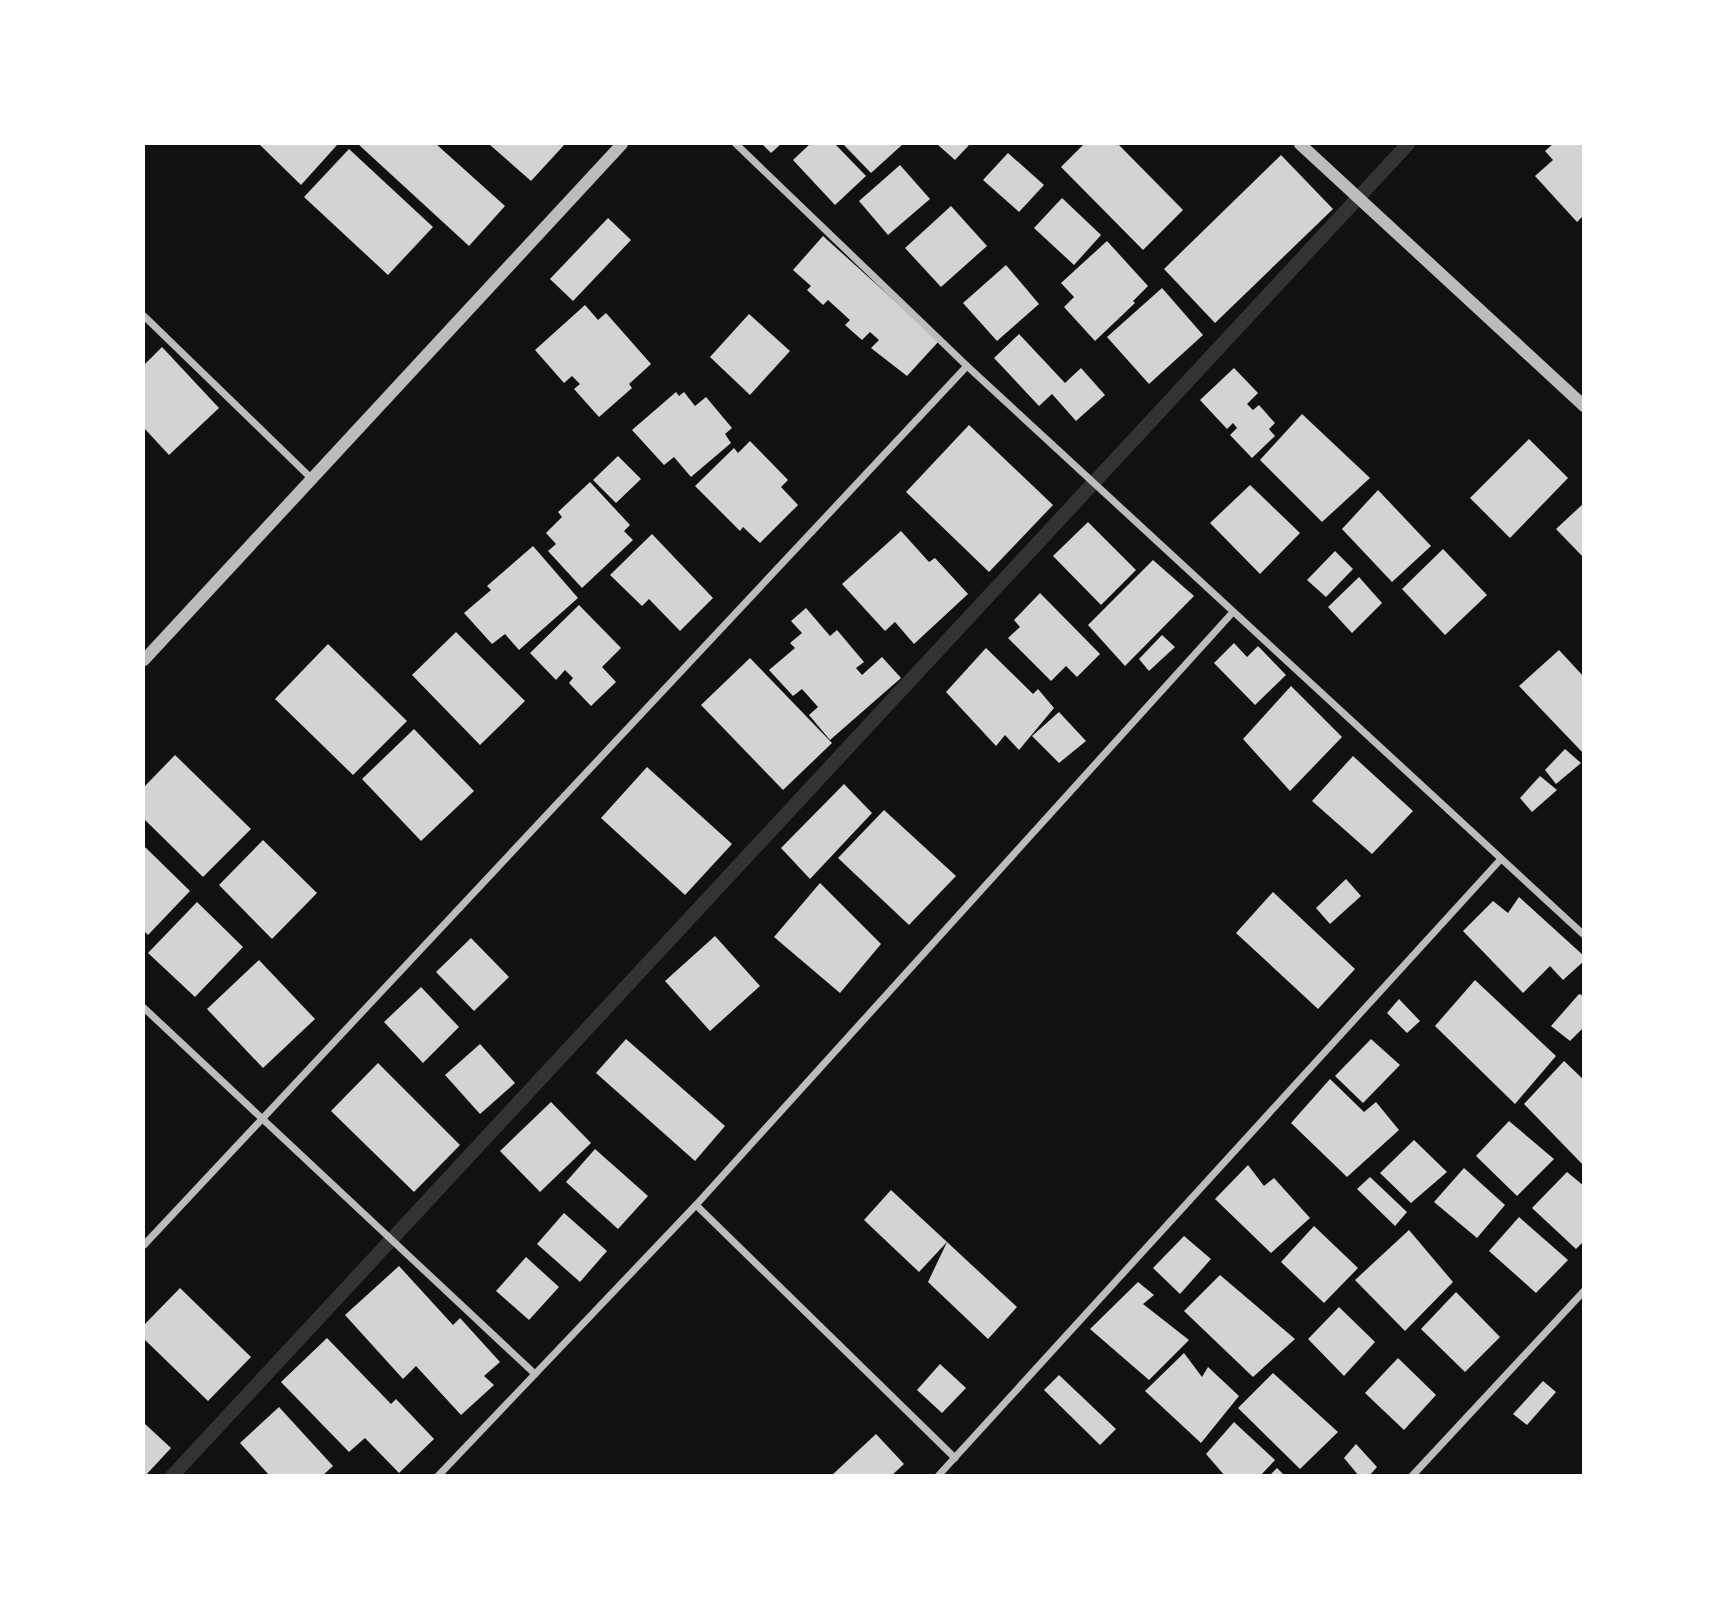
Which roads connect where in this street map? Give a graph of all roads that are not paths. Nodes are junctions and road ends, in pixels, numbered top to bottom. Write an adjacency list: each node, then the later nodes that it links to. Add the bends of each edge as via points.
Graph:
1 (622, 144): 7 (street)
2 (736, 144): 5 (street)
3 (1300, 144): 6 (street)
4 (144, 316): 7 (street)
5 (967, 366): 8 (street); 13 (street)
6 (1584, 406)
7 (312, 479): 9 (street)
8 (1233, 612): 10 (street); 14 (street)
9 (144, 660)
10 (1501, 859): 11 (street); 18 (street)
11 (1584, 935)
12 (144, 1008): 13 (street)
13 (263, 1119): 15 (street); 17 (street)
14 (696, 1205): 17 (street); 18 (street)
15 (144, 1245)
16 (1584, 1292): 21 (street)
17 (536, 1374): 19 (street)
18 (955, 1458): 20 (street)
19 (438, 1475)
20 (938, 1475)
21 (1412, 1475)

